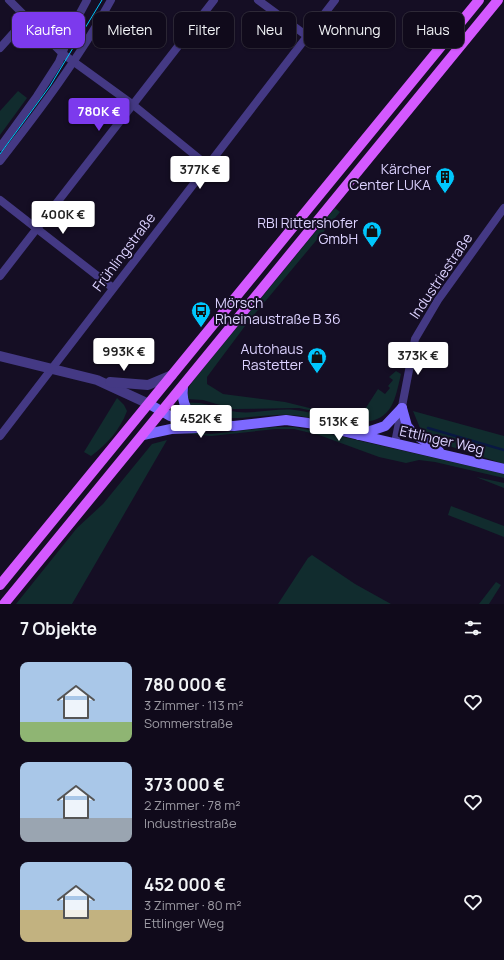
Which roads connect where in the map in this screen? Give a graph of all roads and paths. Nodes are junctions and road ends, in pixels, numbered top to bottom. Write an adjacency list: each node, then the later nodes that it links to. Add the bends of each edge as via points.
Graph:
1 (9, 0): 9 (street)
2 (87, 0): 16 (street, via 72,28)
3 (110, 0): 17 (street)
4 (214, 0): 18 (street)
5 (258, 0): 11 (street)
6 (335, 0): 10 (street, Frühlingstraße)
7 (479, 0): 29 (main road)
8 (498, 0): 31 (main road)
9 (20, 12)
10 (326, 12)
11 (304, 34)
12 (12, 35): 14 (street)
13 (304, 40): 21 (street, Frühlingstraße)
14 (0, 48)
15 (57, 48): 16 (street)
16 (63, 54): 17 (street); 19 (street, via 37,96)
17 (73, 62): 18 (street); 20 (street)
18 (132, 104): 21 (street); 24 (street)
19 (0, 147)
20 (0, 161)
21 (207, 165): 26 (street, Frühlingstraße)
22 (0, 200): 24 (street)
23 (504, 208): 33 (street, Industriestraße, via 438,300 415,339)
24 (38, 227): 25 (street); 26 (street)
25 (0, 276)
26 (113, 288): 28 (street, Frühlingstraße)
27 (0, 356): 28 (street)
28 (51, 370): 30 (street); 38 (street, Frühlingstraße)
29 (172, 376): 30 (street, via 148,386); 32 (main road)
30 (97, 380): 32 (street)
31 (184, 387): 34 (main road); 35 (main road, via 184,403 192,416 201,422)
32 (149, 404): 34 (main road, Ettlinger Weg); 42 (main road)
33 (402, 408): 37 (main road, via 385,426); 39 (street, Industriestraße); 40 (main road, via 407,426 413,433)
34 (162, 412): 35 (main road, Ettlinger Weg, via 189,423); 36 (main road)
35 (216, 426): 36 (main road, via 171,429); 37 (main road, Ettlinger Weg, via 286,420)
36 (143, 435): 43 (main road)
37 (358, 435): 39 (main road, Ettlinger Weg)
38 (0, 436)
39 (396, 438): 40 (main road, Ettlinger Weg)
40 (446, 455): 41 (main road, Ettlinger Weg)
41 (504, 469)
42 (0, 585)
43 (4, 604)

